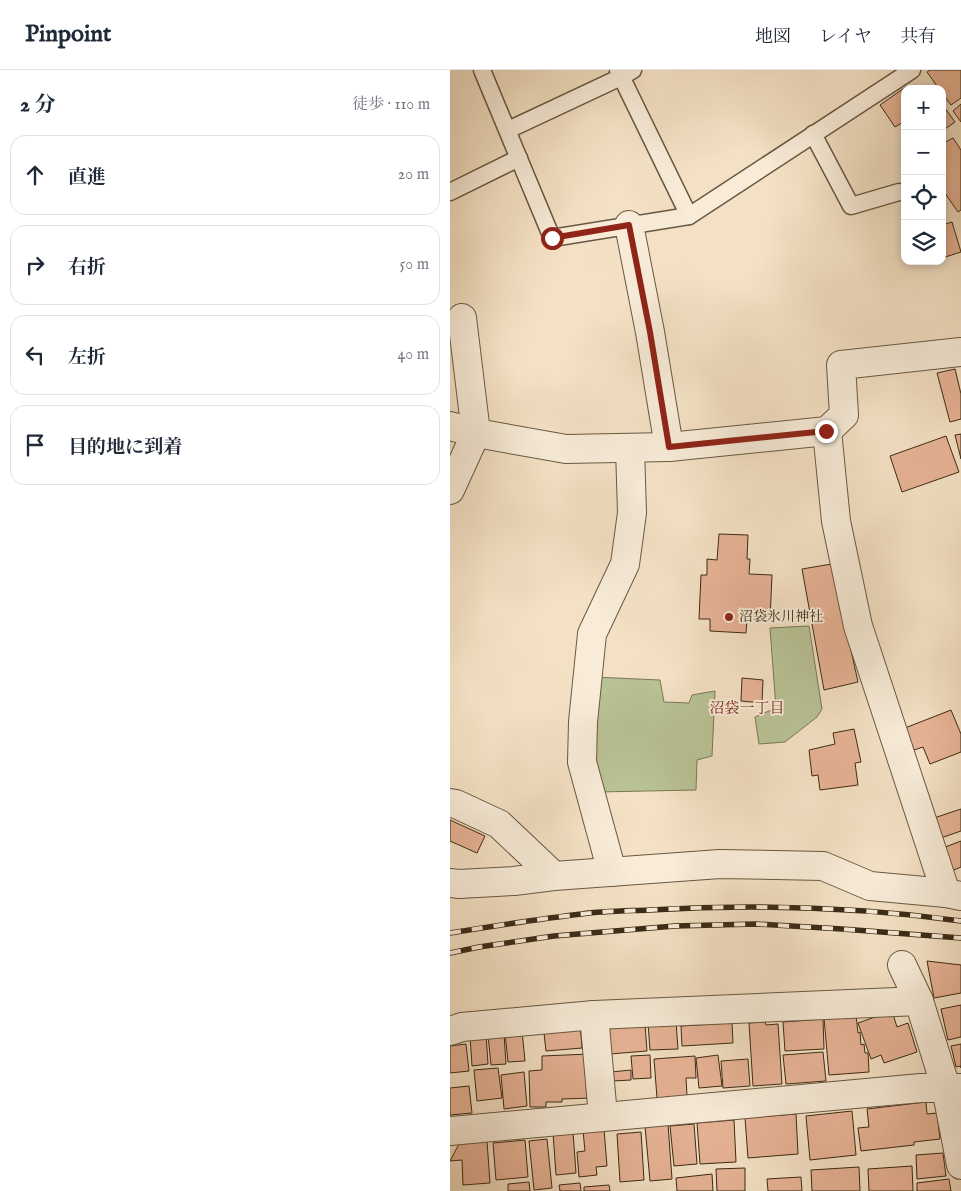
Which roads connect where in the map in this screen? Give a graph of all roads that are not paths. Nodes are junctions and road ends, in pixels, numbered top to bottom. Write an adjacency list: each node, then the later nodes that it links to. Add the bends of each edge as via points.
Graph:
1 (482, 70): 4 (lane)
2 (912, 70): 5 (lane)
3 (624, 72): 4 (lane); 9 (lane)
4 (508, 130): 6 (lane)
5 (814, 134): 8 (lane, via 851,206); 9 (lane)
6 (518, 158): 7 (lane); 10 (lane, via 552,238)
7 (450, 192)
8 (899, 192)
9 (689, 216): 10 (lane)
10 (629, 225): 16 (street)
11 (462, 318): 15 (street)
12 (961, 352): 14 (street, via 841,365 844,414)
13 (450, 426): 15 (street)
14 (826, 431): 16 (street); 23 (street, via 836,521 858,626)
15 (476, 433): 17 (street, via 566,449); 18 (street)
16 (669, 447): 17 (street)
17 (630, 448): 20 (street, via 632,513 625,564 592,634 583,722 582,762)
18 (450, 490)
19 (450, 803): 21 (street, via 498,824)
20 (612, 872): 21 (street); 23 (street, via 720,864 823,866 870,886)
21 (554, 876): 22 (street)
22 (450, 883)
23 (954, 895)
24 (902, 965): 25 (street)
25 (919, 1001): 26 (street); 28 (street)
26 (594, 1015): 27 (street, via 462,1027); 29 (street)
27 (450, 1031)
28 (954, 1088): 29 (street, via 921,1088); 31 (street)
29 (603, 1116): 30 (street)
30 (450, 1130)
31 (961, 1165)

